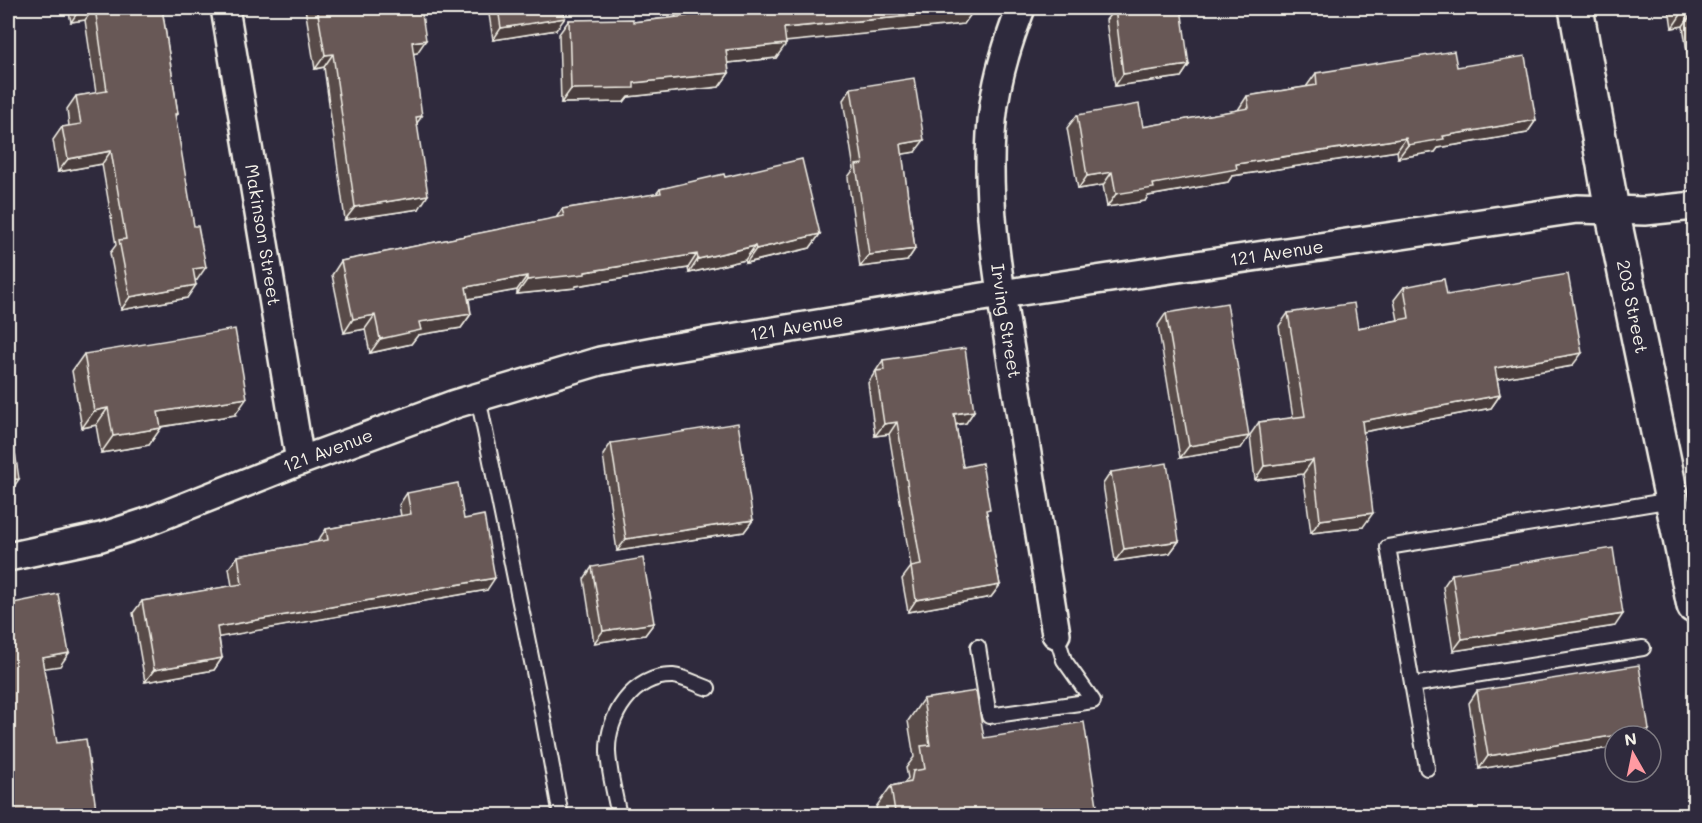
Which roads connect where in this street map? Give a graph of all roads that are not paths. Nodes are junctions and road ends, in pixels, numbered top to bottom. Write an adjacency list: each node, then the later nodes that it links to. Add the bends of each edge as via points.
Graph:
1 (225, 8): 8 (street, Makinson Street)
2 (1020, 8): 6 (street, Irving Street, via 1000,69 990,161)
3 (1576, 8): 5 (main road, 203 Street)
4 (1695, 206): 5 (street, 121 Avenue)
5 (1612, 210): 6 (street, 121 Avenue, via 1577,209); 9 (main road, 203 Street)
6 (1001, 294): 7 (street, 121 Avenue, via 600,361); 12 (street, Irving Street)
7 (478, 397): 8 (street, 121 Avenue); 18 (lane)
8 (300, 461): 10 (street, 121 Avenue, via 144,523 101,537)
9 (1681, 520): 11 (main road, 203 Street); 15 (lane, via 1388,547)
10 (8, 557)
11 (1695, 606)
12 (1056, 634): 13 (lane, via 1064,660 1093,701 989,716)
13 (978, 647)
14 (1643, 648): 15 (lane)
15 (1412, 685): 17 (lane)
16 (708, 688): 19 (lane, via 674,676 648,681 622,701 609,730 608,753)
17 (1427, 768)
18 (561, 816)
19 (619, 816)

